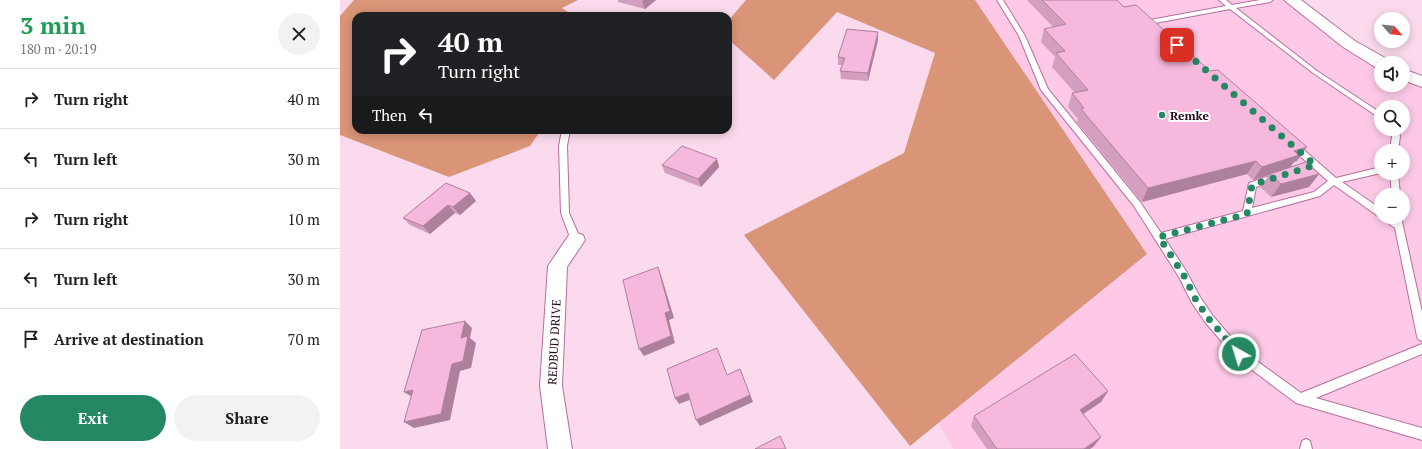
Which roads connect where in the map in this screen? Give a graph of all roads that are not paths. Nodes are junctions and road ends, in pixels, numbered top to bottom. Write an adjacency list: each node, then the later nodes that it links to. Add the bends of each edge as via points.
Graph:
1 (1000, 0): 19 (lane, via 1022,36 1045,90 1137,204)
2 (1222, 0): 5 (lane)
3 (1270, 0): 5 (lane)
4 (1291, 0): 7 (street, via 1349,44)
5 (1230, 7): 6 (lane); 10 (lane, via 1315,72)
6 (1150, 23)
7 (1374, 59)
8 (1410, 77): 9 (street)
9 (1422, 82)
10 (1374, 112)
11 (565, 134): 20 (lane, via 562,146 565,213)
12 (1289, 143): 15 (lane, via 1312,166)
13 (1374, 172): 15 (lane)
14 (1287, 174): 17 (lane, via 1252,185)
15 (1334, 181): 16 (lane); 17 (lane, via 1317,194)
16 (1374, 209)
17 (1247, 214): 19 (lane)
18 (1399, 224): 21 (lane)
19 (1159, 237): 23 (lane, via 1200,306 1239,354)
20 (576, 240): 25 (street, REDBUD DRIVE, via 558,266 551,386)
21 (1422, 336)
22 (1422, 349): 23 (lane)
23 (1300, 399): 24 (lane)
24 (1422, 434)
25 (560, 449)

